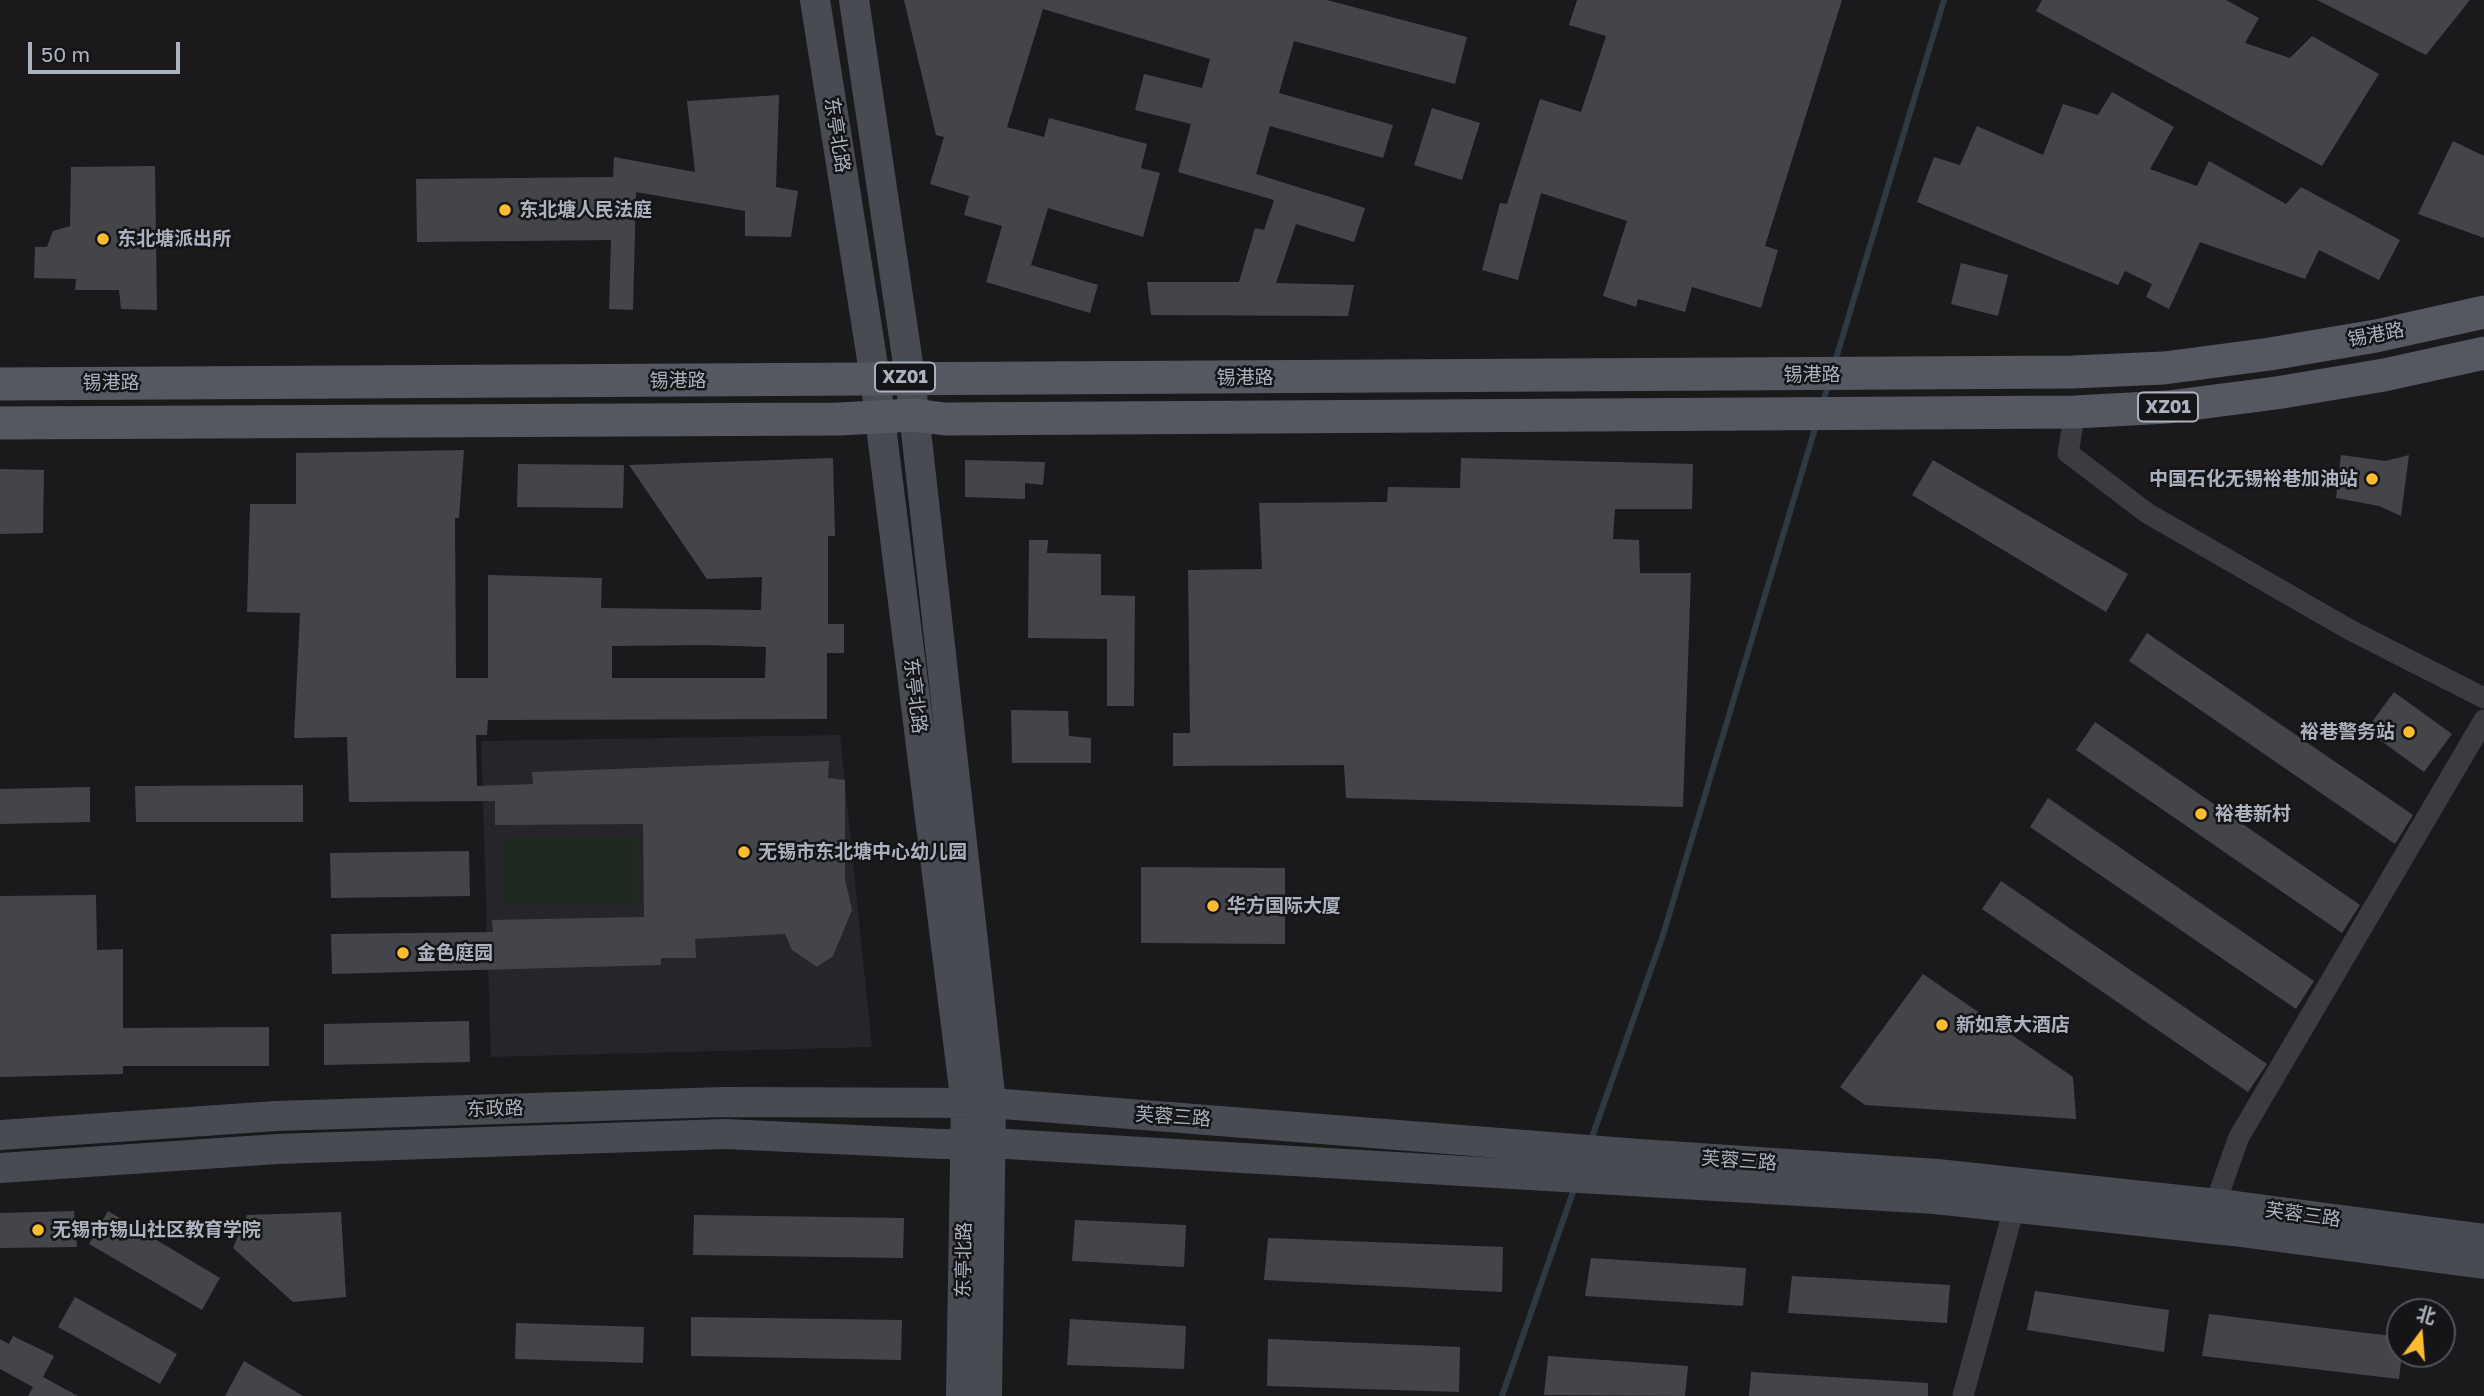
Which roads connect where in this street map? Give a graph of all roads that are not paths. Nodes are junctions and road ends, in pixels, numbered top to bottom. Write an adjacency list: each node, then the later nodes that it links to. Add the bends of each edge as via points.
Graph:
1 (815, 0): 6 (main road, 东亭北路)
2 (854, 0): 5 (main road, 东亭北路)
3 (2484, 312): 5 (main road, 锡港路 / XZ01, via 2376,336 2164,368 2073,372)
4 (2484, 353): 8 (main road, 锡港路 / XZ01, via 2276,393 2168,407)
5 (910, 377): 6 (main road, 锡港路 / XZ01); 9 (main road, 东亭北路)
6 (876, 378): 7 (main road, 锡港路 / XZ01); 10 (main road, 东亭北路)
7 (0, 384)
8 (2075, 412): 9 (main road, 锡港路 / XZ01, via 959,419); 12 (street, via 2068,453 2147,513 2350,629)
9 (914, 415): 10 (main road, 锡港路 / XZ01); 14 (main road, 东亭北路)
10 (881, 417): 11 (main road, 锡港路 / XZ01); 14 (main road, 东亭北路)
11 (0, 423)
12 (2484, 698)
13 (2484, 720): 19 (street, via 2239,1137)
14 (979, 1104): 15 (main road, 东政路, via 711,1102 275,1116); 16 (main road, 东亭北路); 17 (main road, 芙蓉三路, via 1523,1143)
15 (0, 1135)
16 (978, 1144): 17 (main road, 芙蓉三路, via 1521,1175); 18 (main road, 东政路, via 725,1134 277,1149); 23 (main road, 东亭北路); 24 (main road, 东亭北路)
17 (1638, 1167): 19 (main road, 芙蓉三路, via 1937,1174); 20 (main road, 芙蓉三路)
18 (0, 1168)
19 (2216, 1204): 21 (main road, 芙蓉三路)
20 (2014, 1208): 22 (main road, 芙蓉三路); 25 (street)
21 (2484, 1239)
22 (2484, 1264)
23 (961, 1396)
24 (986, 1396)
25 (1964, 1396)

